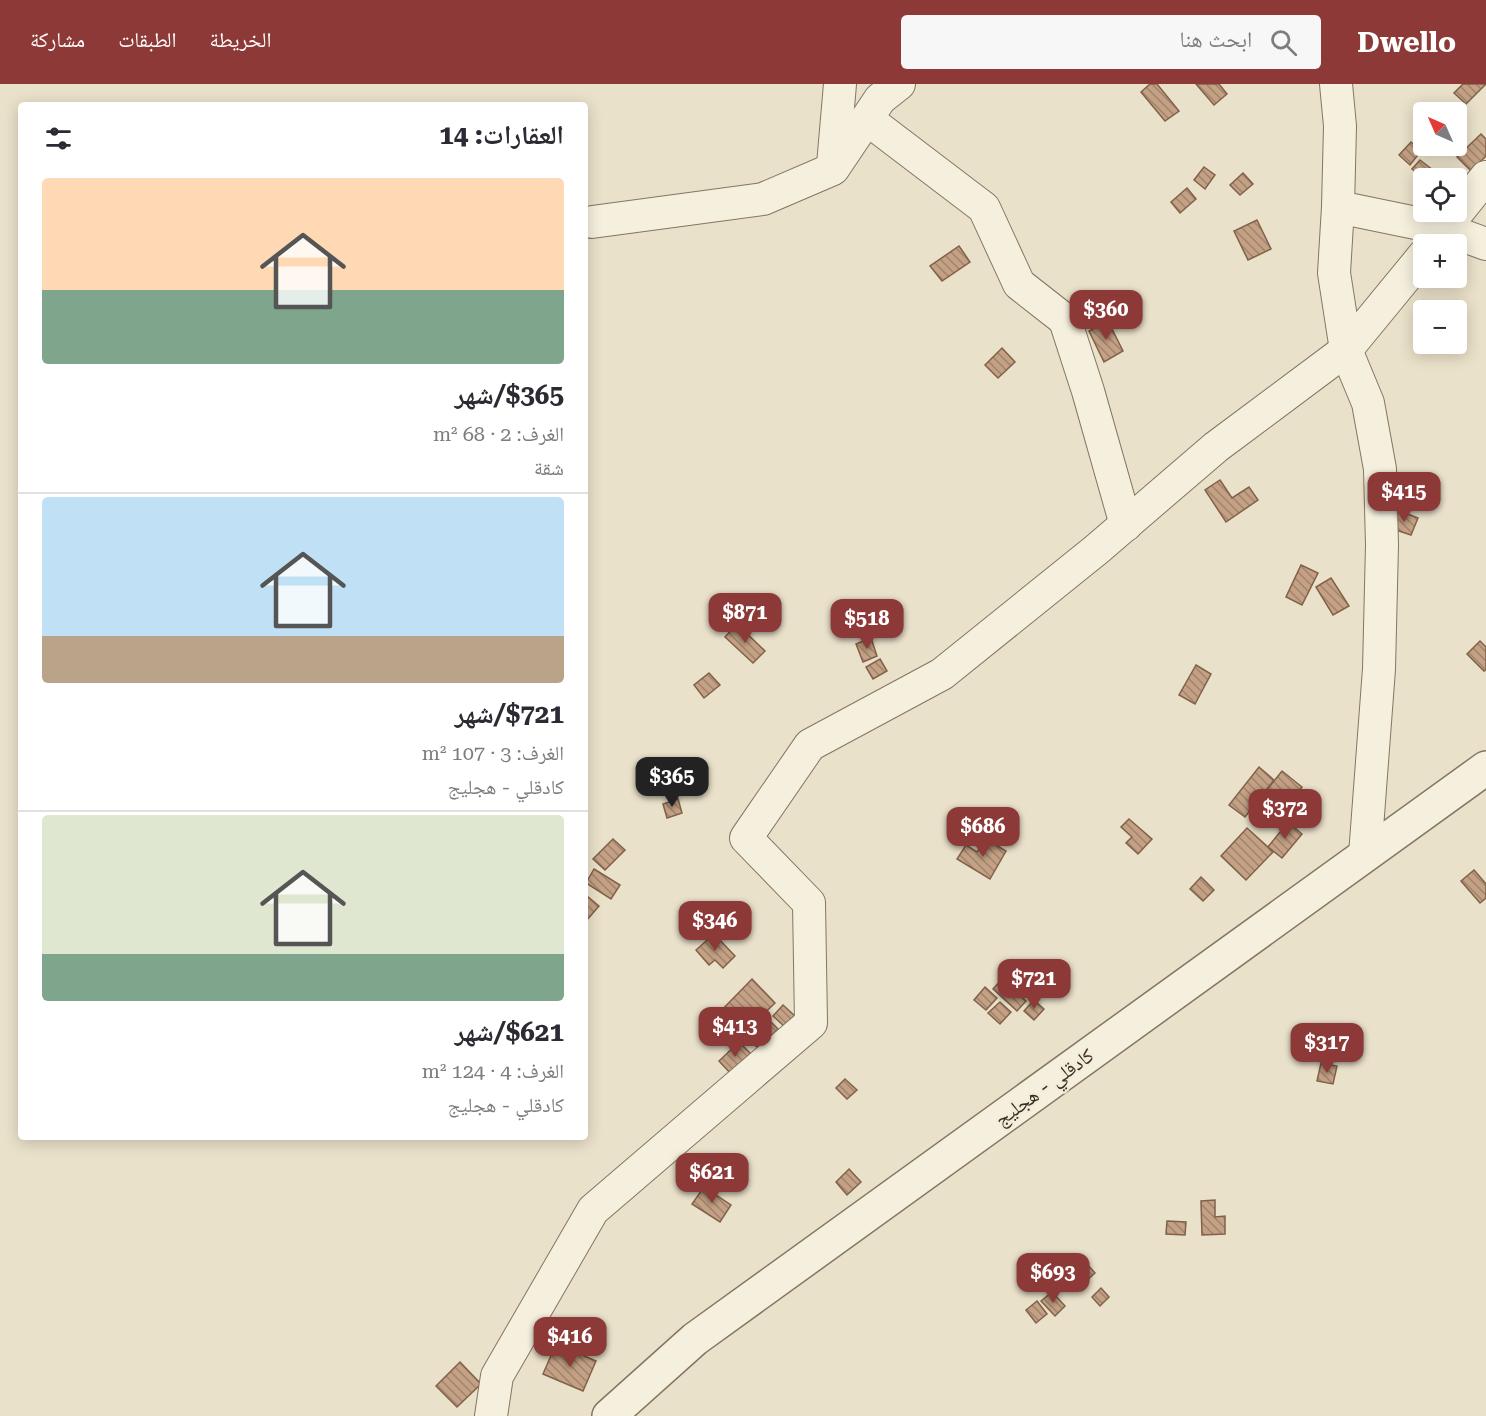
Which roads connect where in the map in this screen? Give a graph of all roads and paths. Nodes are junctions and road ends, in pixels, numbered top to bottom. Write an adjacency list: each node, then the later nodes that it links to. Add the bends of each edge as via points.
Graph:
1 (840, 84): 5 (street)
2 (899, 84): 4 (street, via 880,99)
3 (1336, 84): 7 (street, via 1340,126)
4 (867, 119): 5 (street); 15 (street, via 984,208 1019,284 1065,320)
5 (833, 169): 8 (street, via 763,199)
6 (1486, 177): 10 (street)
7 (1338, 207): 9 (street); 14 (street, via 1334,273)
8 (592, 222)
9 (1429, 234)
10 (1441, 234)
11 (1467, 241): 12 (street)
12 (1486, 244)
13 (1413, 268): 14 (street)
14 (1346, 350): 15 (street, via 1216,447); 17 (street, via 1368,403 1380,469 1379,669)
15 (1126, 525): 18 (street, via 942,674 810,745 747,838 809,903 811,1023 593,1210 497,1376)
16 (1486, 768): 17 (street, كادقلي - هجليج)
17 (1365, 855): 19 (street, كادقلي - هجليج, via 695,1339)
18 (491, 1416)
19 (609, 1416)

